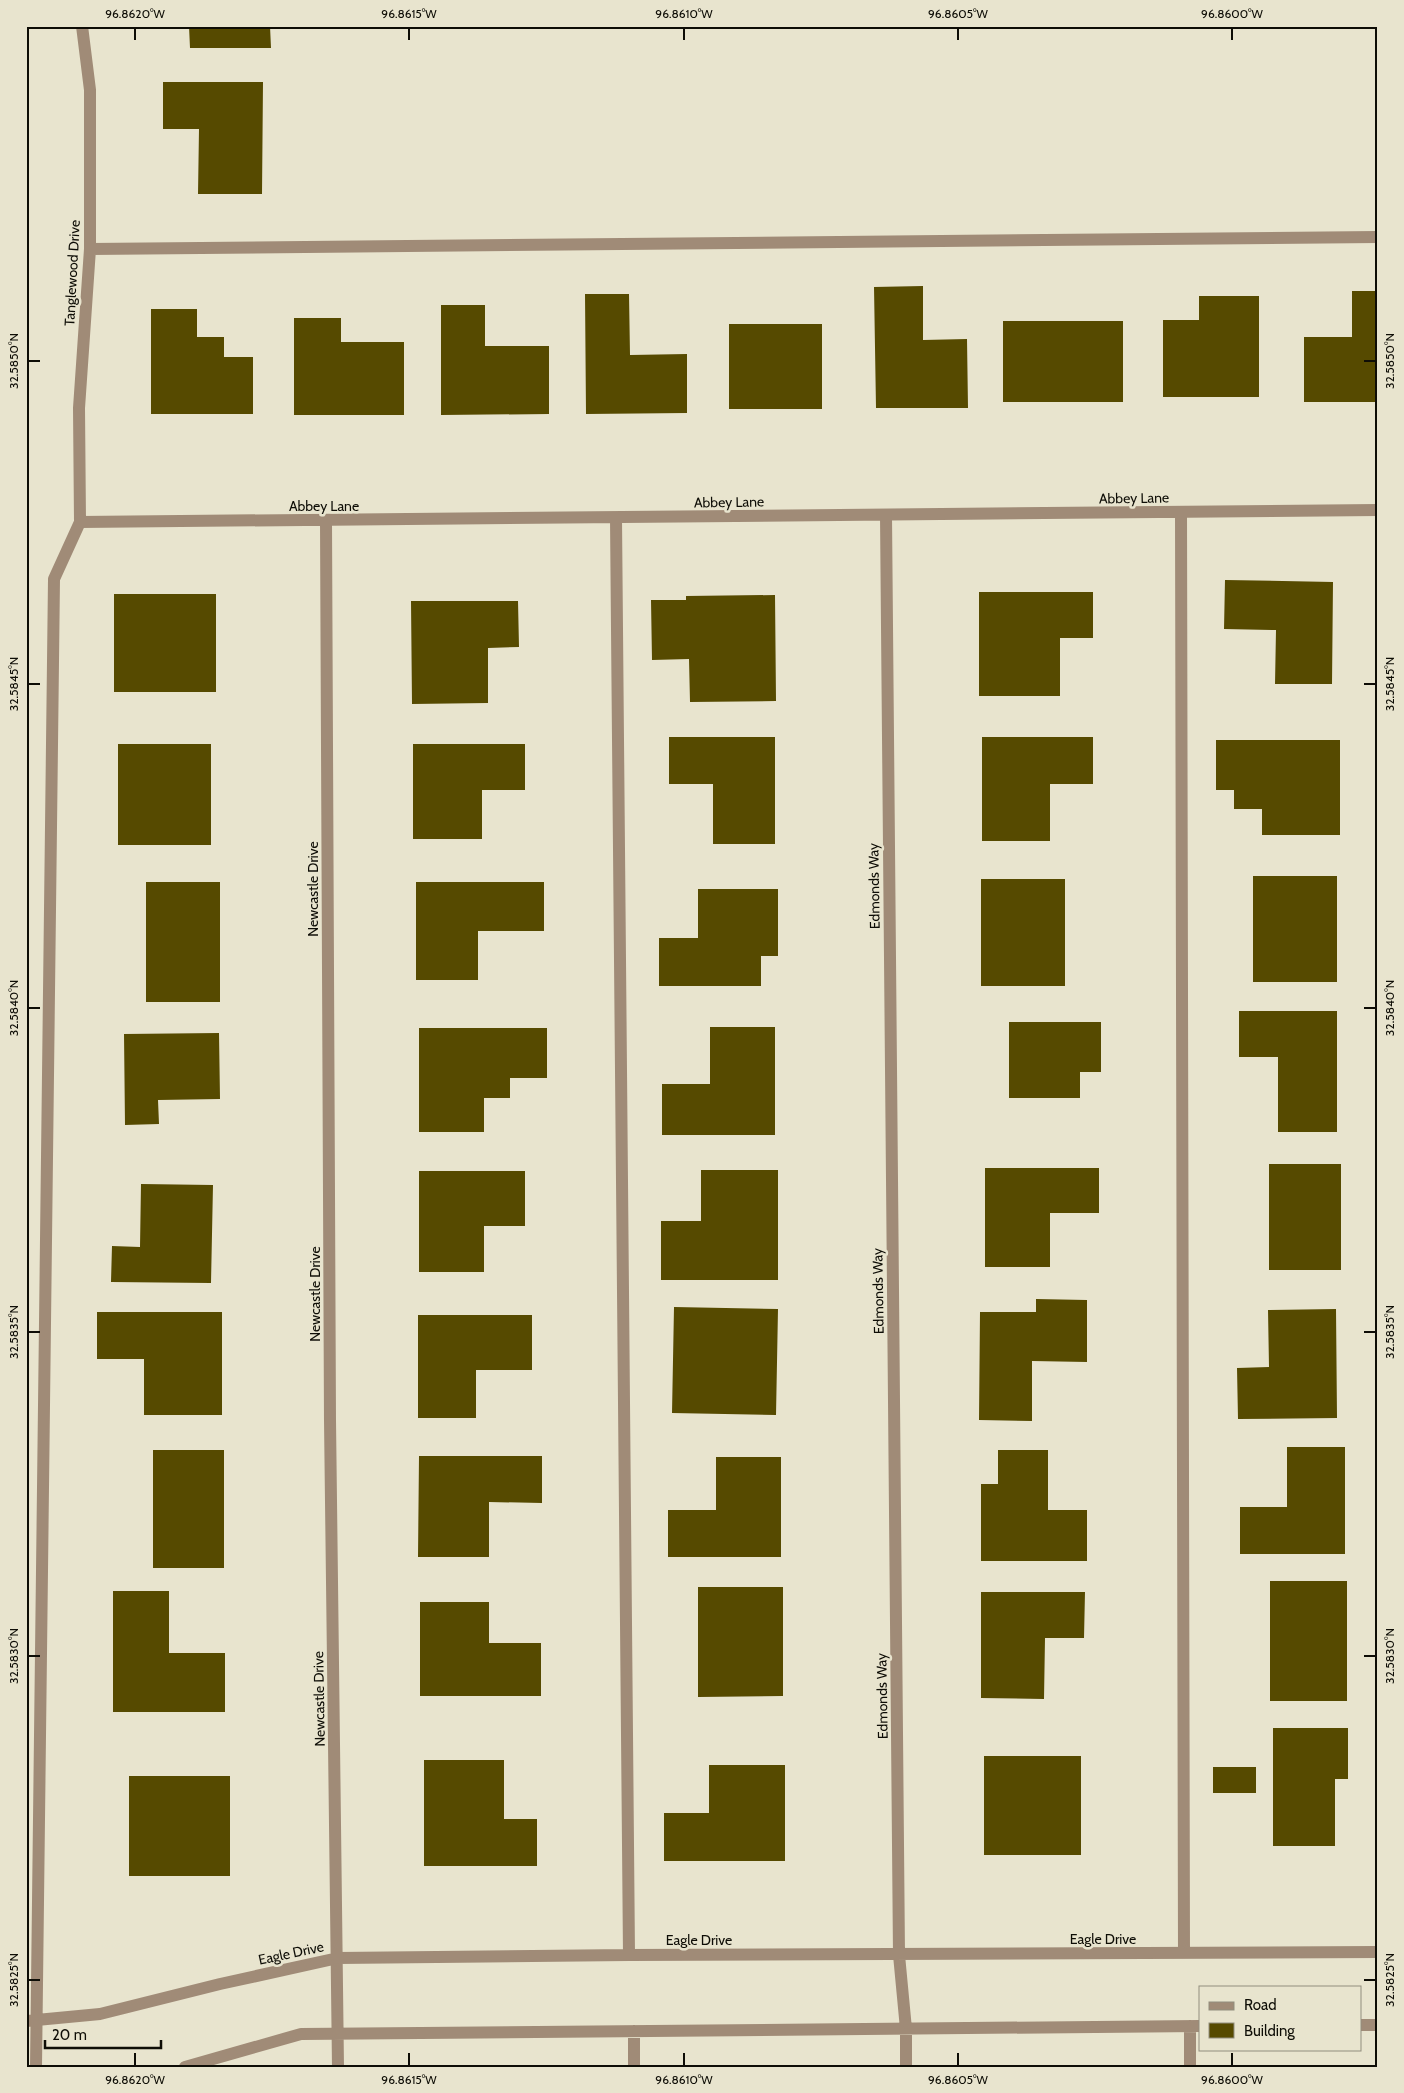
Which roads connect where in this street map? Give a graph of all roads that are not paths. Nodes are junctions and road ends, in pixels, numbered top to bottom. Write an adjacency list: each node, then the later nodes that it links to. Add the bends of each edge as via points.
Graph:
1 (82, 26): 3 (street, Tanglewood Drive, via 90,90)
2 (1378, 237): 3 (street)
3 (90, 249): 9 (street, Tanglewood Drive, via 79,408)
4 (1378, 510): 5 (street, Abbey Lane)
5 (1181, 512): 6 (street, Abbey Lane); 11 (street)
6 (886, 515): 7 (street, Abbey Lane); 13 (street, Edmonds Way)
7 (616, 518): 8 (street, Abbey Lane); 12 (street)
8 (326, 520): 9 (street, Abbey Lane); 14 (street, Newcastle Drive, via 330,1410)
9 (80, 522): 15 (street, via 54,580)
10 (1378, 1952): 11 (street, Eagle Drive)
11 (1184, 1953): 13 (street, Eagle Drive)
12 (629, 1954): 13 (street, Eagle Drive); 14 (street, Eagle Drive)
13 (899, 1954): 19 (street, Edmonds Way)
14 (338, 1958): 15 (street, Eagle Drive, via 100,2014); 21 (street, Newcastle Drive)
15 (32, 2022): 22 (street)
16 (1362, 2025): 17 (street)
17 (1378, 2025)
18 (1195, 2026): 19 (street); 27 (street)
19 (906, 2029): 20 (street); 26 (street, Edmonds Way)
20 (634, 2031): 21 (street); 25 (street)
21 (338, 2034): 23 (street, via 301,2034); 24 (street, Newcastle Drive)
22 (36, 2067)
23 (185, 2067)
24 (338, 2067)
25 (634, 2067)
26 (906, 2067)
27 (1190, 2067)

